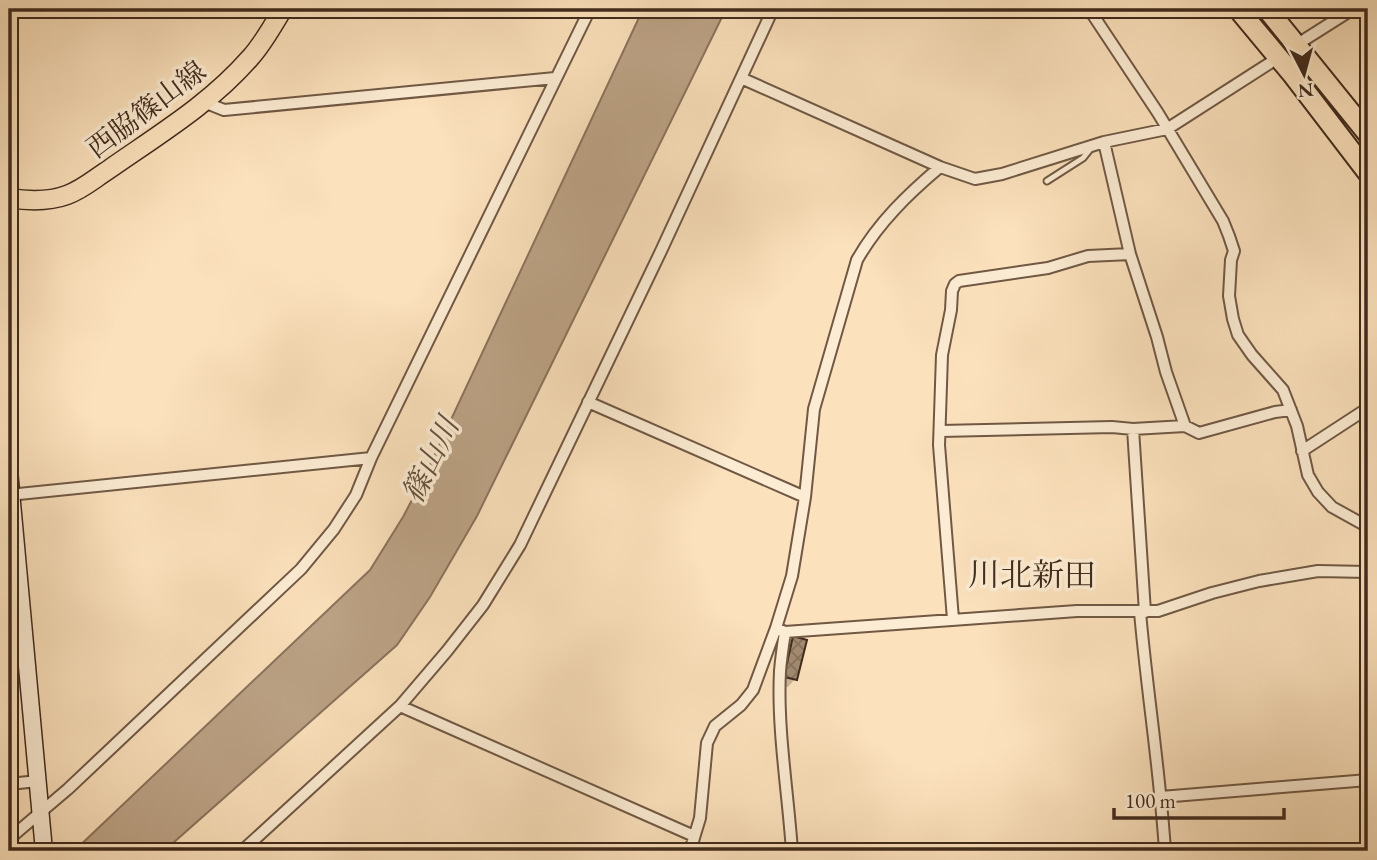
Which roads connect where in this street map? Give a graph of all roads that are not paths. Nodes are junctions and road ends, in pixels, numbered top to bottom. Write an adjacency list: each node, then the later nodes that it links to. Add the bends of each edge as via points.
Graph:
1 (283, 9): 12 (main road, 西脇篠山線, via 253,56)
2 (590, 9): 10 (street)
3 (773, 9): 11 (street)
4 (1089, 9): 13 (street)
5 (1238, 9): 17 (highway)
6 (1268, 9): 14 (highway)
7 (1353, 9): 8 (street)
8 (1304, 40)
9 (1269, 63): 13 (street)
10 (555, 78): 12 (street, via 224,110); 28 (street)
11 (741, 78): 16 (street); 21 (street)
12 (204, 102): 19 (main road, 西脇篠山線, via 88,186 41,201)
13 (1167, 129): 15 (street); 23 (street, via 1229,236 1234,251 1229,296 1238,335 1283,390)
14 (1368, 134)
15 (1098, 144): 16 (street, via 975,179); 18 (lane); 20 (street)
16 (940, 167): 31 (street, via 884,221 857,260 814,409)
17 (1368, 173)
18 (1047, 181)
19 (9, 198)
20 (1130, 254): 24 (street); 26 (street, via 1088,256 1048,268 955,284 942,355)
21 (588, 402): 31 (street); 37 (street, via 520,545 483,605)
22 (1368, 408): 27 (street)
23 (1291, 410): 24 (street, via 1199,433); 27 (street)
24 (1185, 426): 25 (street)
25 (1133, 429): 26 (street); 34 (street)
26 (941, 431): 35 (street)
27 (1302, 451): 32 (street, via 1318,492 1332,507)
28 (371, 458): 30 (street); 42 (street, via 342,518 301,569)
29 (9, 470): 30 (street)
30 (10, 495): 39 (street)
31 (805, 496): 36 (street)
32 (1368, 527)
33 (1368, 572): 34 (street, via 1318,572 1259,581)
34 (1143, 612): 35 (street); 41 (street)
35 (953, 619): 36 (street)
36 (780, 630): 43 (street, via 753,690 715,726 707,743); 48 (street, via 782,743)
37 (400, 706): 43 (street); 46 (street)
38 (1368, 780): 41 (street)
39 (38, 781): 40 (street); 42 (street)
40 (9, 784)
41 (1161, 797): 49 (street)
42 (41, 816): 44 (street); 45 (street)
43 (694, 836): 47 (street)
44 (9, 839)
45 (44, 851)
46 (242, 851)
47 (690, 851)
48 (792, 851)
49 (1165, 851)

